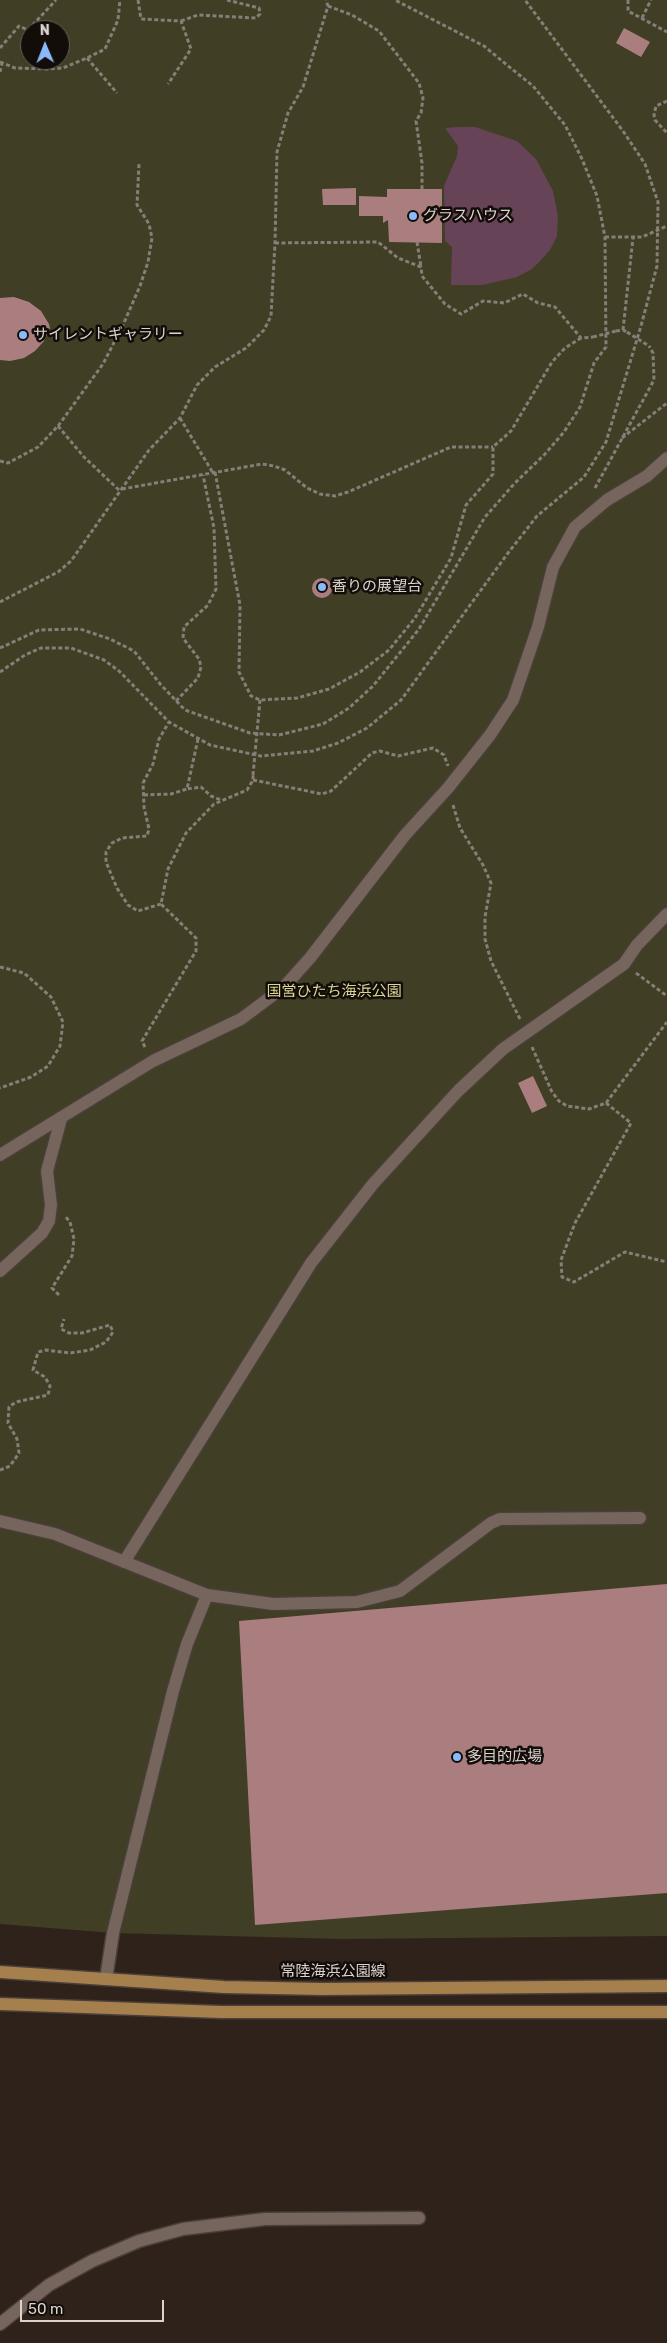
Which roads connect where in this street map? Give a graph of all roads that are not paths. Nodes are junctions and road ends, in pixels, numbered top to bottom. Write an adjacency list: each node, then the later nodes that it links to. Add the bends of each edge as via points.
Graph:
1 (667, 458): 3 (street, via 575,527 553,568 538,627 513,700 490,735 406,835 310,958 284,986 241,1019 153,1061)
2 (667, 914): 8 (street, via 636,945 624,964 503,1049 483,1067 373,1184 311,1263)
3 (60, 1119): 4 (street); 5 (street, via 46,1171 51,1205 49,1221 42,1233)
4 (0, 1155)
5 (0, 1271)
6 (640, 1518): 9 (street, via 500,1519 400,1591 357,1602 273,1604)
7 (0, 1520): 8 (street, via 55,1534)
8 (124, 1562): 9 (street)
9 (207, 1595): 11 (street, via 173,1691 113,1933)
10 (0, 1972): 11 (main road, 常陸海浜公園線)
11 (106, 1979): 12 (main road, 常陸海浜公園線, via 224,1987 323,1989)
12 (667, 1986)
13 (0, 2004): 14 (main road, via 230,2012)
14 (667, 2012)
15 (418, 2218): 16 (street, via 266,2219 183,2229 139,2241 92,2262 48,2285)
16 (0, 2324)

